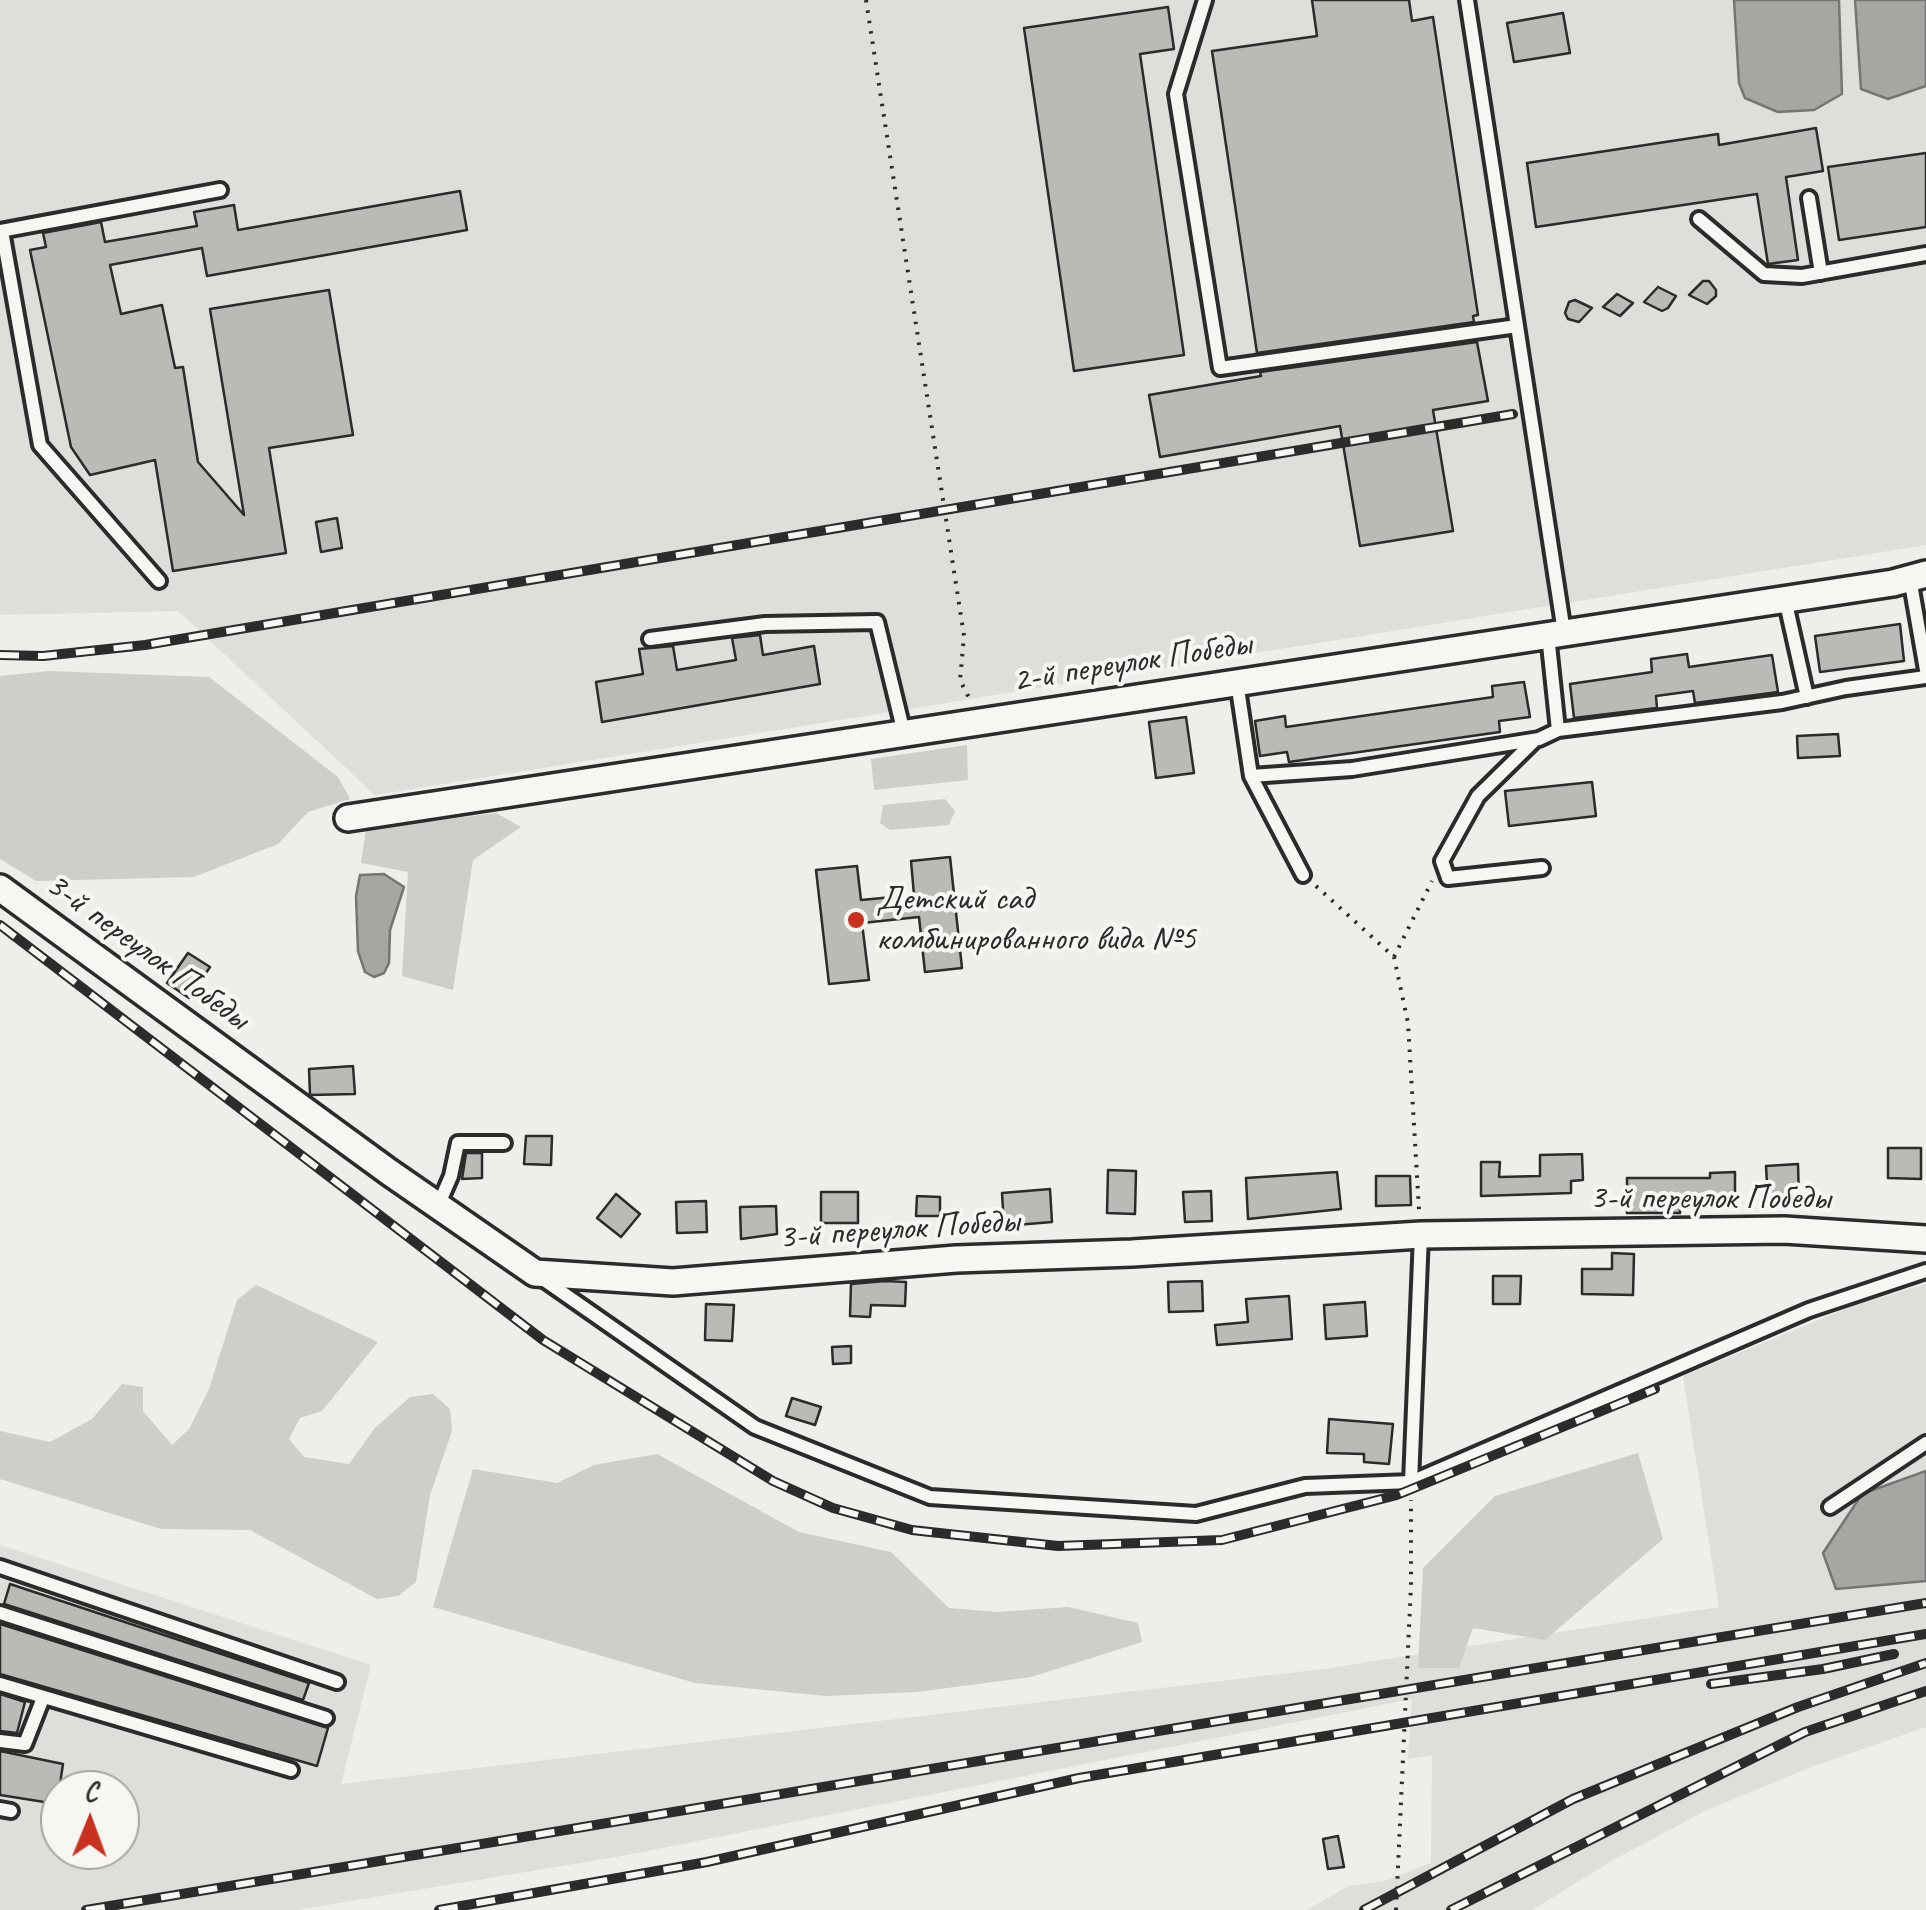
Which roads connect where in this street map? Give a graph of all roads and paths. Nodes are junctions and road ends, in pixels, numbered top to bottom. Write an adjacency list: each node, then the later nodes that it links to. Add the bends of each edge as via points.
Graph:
1 (866, 0): 19 (path, via 964,636 960,680)
2 (1204, 0): 10 (lane, via 1176,94 1220,368)
3 (1467, 0): 10 (lane)
4 (220, 190): 7 (lane)
5 (1809, 198): 9 (lane)
6 (1700, 219): 9 (lane, via 1764,274)
7 (1, 231): 12 (lane, via 40,445)
8 (1926, 254): 9 (lane)
9 (1821, 273)
10 (1517, 326): 14 (lane)
11 (1918, 576): 13 (street, 2-й переулок Победы); 16 (lane)
12 (159, 581)
13 (1785, 599): 14 (street, 2-й переулок Победы); 18 (lane)
14 (1556, 634): 17 (street, 2-й переулок Победы); 20 (lane)
15 (650, 639): 21 (lane, via 765,624 877,622)
16 (1926, 674): 18 (lane)
17 (1237, 682): 19 (street, 2-й переулок Победы); 23 (lane)
18 (1807, 697): 20 (lane)
19 (981, 721): 21 (street, 2-й переулок Победы)
20 (1558, 730): 22 (lane)
21 (904, 733): 24 (street, 2-й переулок Победы)
22 (1535, 740): 23 (lane, via 1352,770); 25 (lane, via 1478,796)
23 (1250, 776): 27 (lane)
24 (348, 818)
25 (1442, 861): 26 (lane, via 1448,878); 29 (path)
26 (1542, 868)
27 (1304, 875): 29 (path)
28 (0, 888): 31 (street, 3-й переулок Победы)
29 (1394, 958): 32 (path, via 1408,1023)
30 (504, 1142): 31 (lane, via 458,1144)
31 (438, 1206): 35 (street, 3-й переулок Победы)
32 (1421, 1235): 33 (street, 3-й переулок Победы, via 1784,1230); 35 (street, 3-й переулок Победы, via 956,1258 673,1282); 37 (lane)
33 (1926, 1238)
34 (1926, 1271): 37 (lane, via 1808,1310)
35 (534, 1273): 37 (lane, via 756,1426 930,1497 1196,1514 1305,1486)
36 (1926, 1443): 38 (lane)
37 (1411, 1482): 47 (path)
38 (1830, 1508)
39 (0, 1567): 41 (lane)
40 (0, 1613): 44 (lane)
41 (337, 1682)
42 (0, 1684): 43 (lane)
43 (43, 1698): 45 (lane, via 25,1744); 46 (lane)
44 (326, 1718)
45 (0, 1741)
46 (291, 1770)
47 (1396, 1910)

